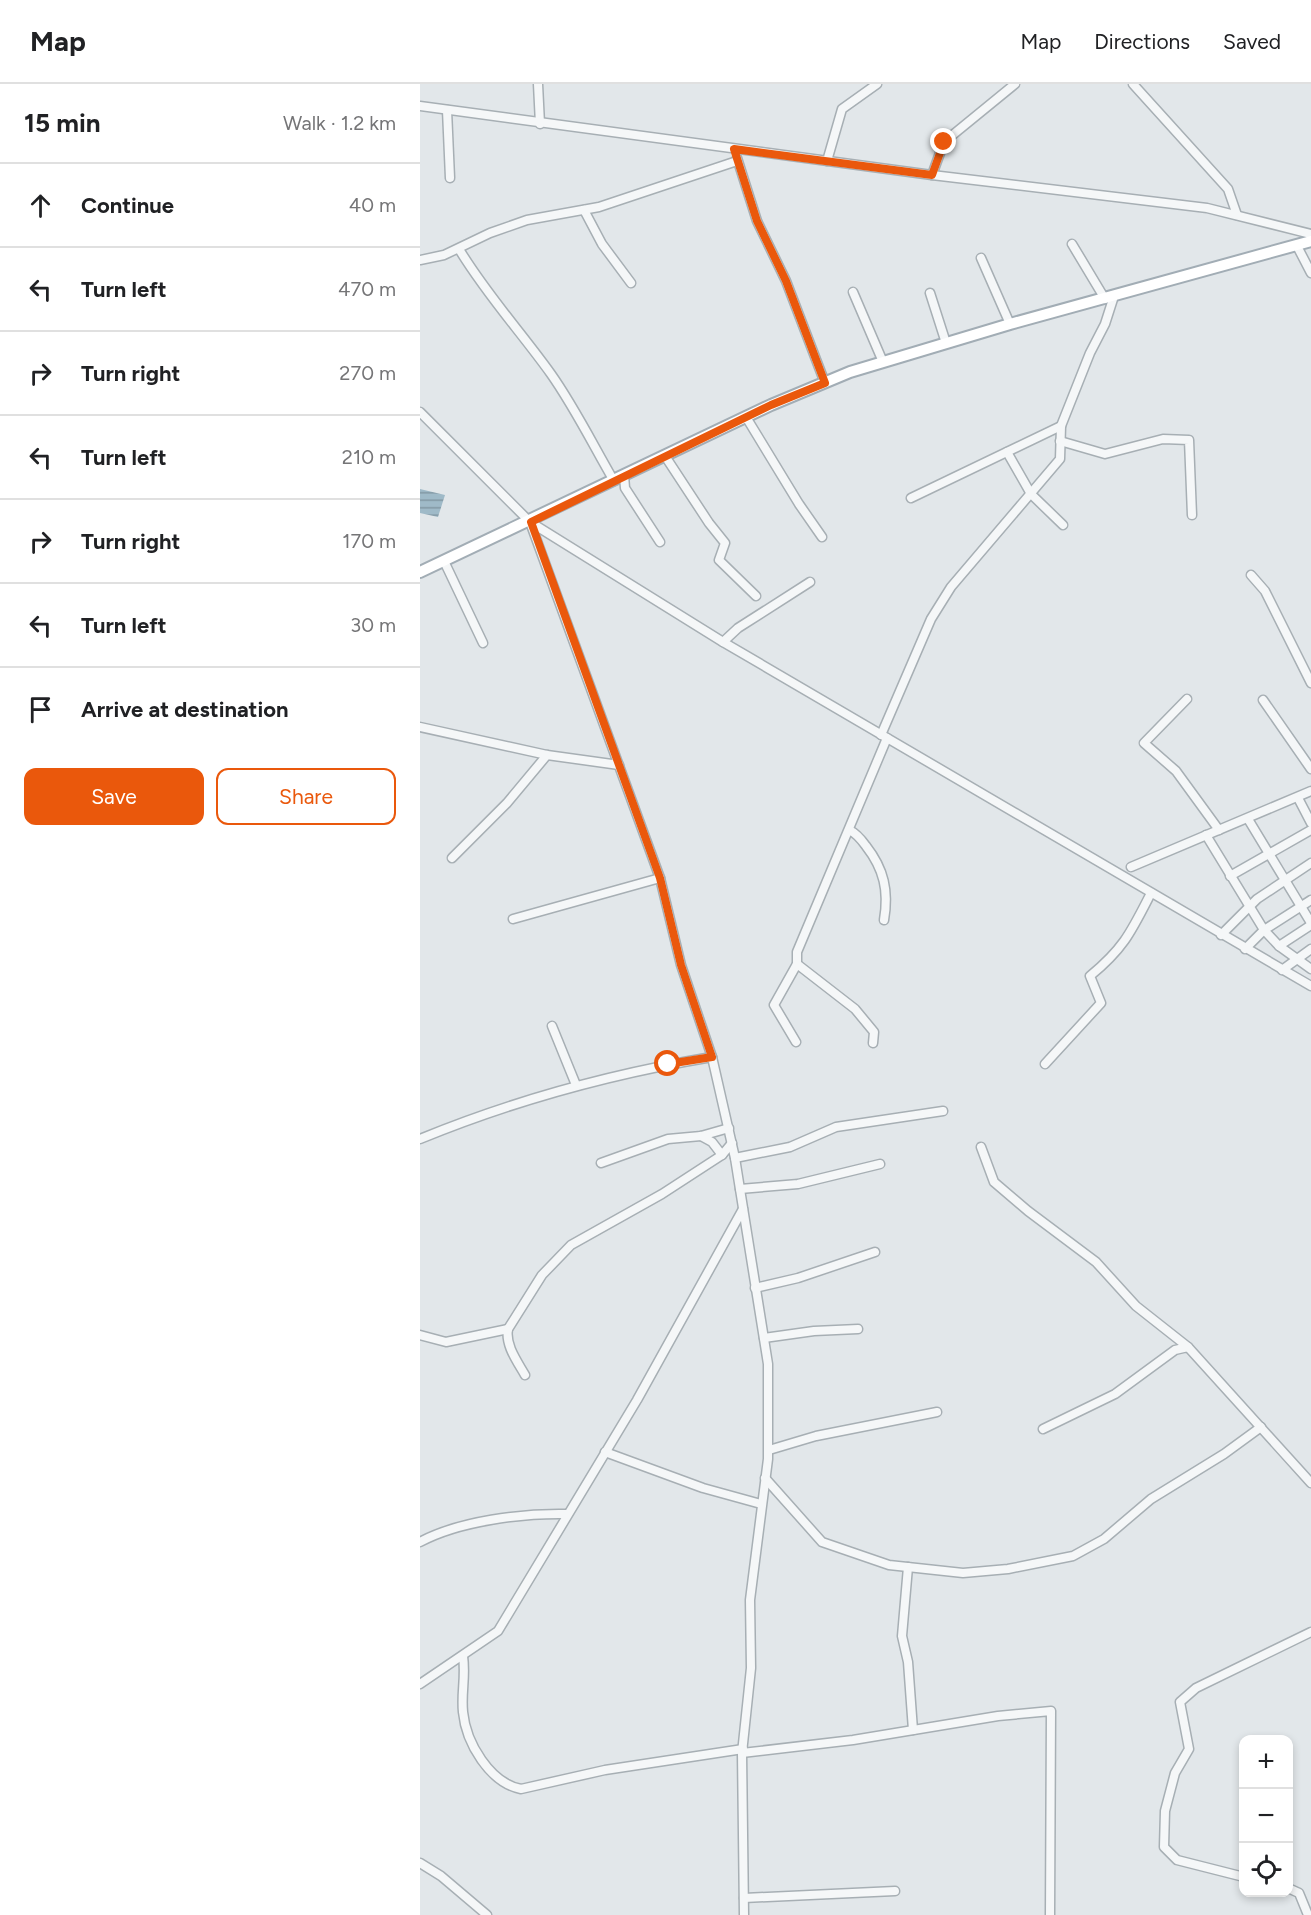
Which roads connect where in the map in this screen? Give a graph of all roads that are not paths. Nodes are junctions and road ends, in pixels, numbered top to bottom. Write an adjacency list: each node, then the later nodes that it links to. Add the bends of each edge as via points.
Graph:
1 (538, 84): 7 (street)
2 (877, 84): 10 (street, via 842,109)
3 (1015, 84): 11 (street, via 944,142)
4 (1133, 84): 14 (street, via 1228,189)
5 (420, 106): 6 (street)
6 (447, 110): 7 (street); 12 (street)
7 (540, 124): 8 (street)
8 (734, 149): 9 (street); 10 (street)
9 (738, 161): 13 (street, via 648,193); 30 (street, via 757,221 786,281)
10 (827, 161): 11 (street)
11 (932, 175): 14 (street, via 1207,208)
12 (450, 178)
13 (584, 210): 19 (street, via 527,220); 23 (street, via 602,244)
14 (1237, 215): 15 (street)
15 (1311, 234)
16 (1311, 241): 18 (main road)
17 (1072, 244): 26 (street)
18 (1297, 246): 22 (street); 26 (main road)
19 (459, 249): 21 (street); 38 (street, via 551,374)
20 (981, 258): 27 (street)
21 (420, 260)
22 (1311, 273)
23 (631, 283)
24 (853, 292): 29 (street)
25 (930, 293): 28 (street)
26 (1109, 298): 27 (main road); 33 (street, via 1105,324)
27 (1010, 324): 28 (main road)
28 (946, 343): 29 (main road)
29 (883, 362): 30 (main road)
30 (825, 383): 32 (main road)
31 (420, 412): 42 (street)
32 (746, 417): 36 (main road); 44 (street)
33 (1061, 426): 34 (street); 35 (street)
34 (1060, 441): 39 (street, via 1060,459); 41 (street, via 1105,454 1163,439 1189,440)
35 (1007, 452): 39 (street); 40 (street)
36 (665, 456): 37 (main road); 50 (street, via 725,543 719,560)
37 (624, 475): 38 (main road); 45 (street, via 628,495)
38 (614, 481): 42 (main road)
39 (1031, 494): 43 (street); 57 (street, via 999,526 951,587 931,620)
40 (911, 498)
41 (1192, 516)
42 (531, 522): 46 (main road); 51 (street); 59 (street)
43 (1063, 525)
44 (822, 537)
45 (660, 542)
46 (444, 561): 47 (main road); 52 (street)
47 (420, 573)
48 (1251, 575): 53 (street, via 1265,591)
49 (810, 582): 51 (street, via 752,618)
50 (756, 596)
51 (723, 642): 57 (street)
52 (483, 643)
53 (1311, 683)
54 (1187, 699): 66 (street, via 1144,743 1176,771)
55 (1263, 700): 60 (street)
56 (420, 727): 58 (street)
57 (884, 736): 65 (street); 76 (street)
58 (547, 755): 59 (street); 70 (street, via 507,803)
59 (619, 765): 74 (street)
60 (1311, 769)
61 (1311, 791): 62 (street)
62 (1298, 798): 63 (street); 64 (street)
63 (1248, 819): 66 (street); 69 (street)
64 (1311, 823)
65 (849, 830): 81 (street, via 881,867 887,900); 89 (street, via 797,952)
66 (1220, 830): 68 (street)
67 (1311, 830): 69 (street)
68 (1206, 835): 72 (street); 73 (street)
69 (1268, 854): 73 (street); 75 (street)
70 (452, 858)
71 (1311, 864): 75 (street)
72 (1131, 867)
73 (1230, 876): 78 (street)
74 (660, 878): 80 (street); 96 (street, via 681,965)
75 (1286, 880): 78 (street); 79 (street)
76 (1151, 893): 84 (street); 97 (street, via 1128,938 1090,976 1101,1003)
77 (1311, 900): 79 (street)
78 (1249, 906): 83 (street); 84 (street)
79 (1303, 906): 82 (street); 83 (street)
80 (513, 919)
81 (884, 920)
82 (1311, 924): 85 (street)
83 (1264, 930): 85 (street); 87 (street)
84 (1221, 935): 87 (street)
85 (1279, 946): 88 (street)
86 (1311, 949): 88 (street)
87 (1245, 950): 91 (street)
88 (1296, 958): 90 (street); 91 (street)
89 (797, 964): 94 (street, via 774,1005); 95 (street, via 855,1009 874,1032)
90 (1311, 969)
91 (1282, 970): 92 (street)
92 (1311, 986)
93 (552, 1026): 98 (street)
94 (796, 1042)
95 (873, 1043)
96 (712, 1057): 98 (street); 100 (street)
97 (1045, 1064)
98 (576, 1085): 102 (street, via 527,1098)
99 (943, 1111): 106 (street, via 836,1127 790,1147)
100 (729, 1128): 101 (street); 103 (street)
101 (701, 1136): 105 (street); 107 (street, via 668,1139)
102 (420, 1139)
103 (732, 1143): 105 (street); 106 (street)
104 (981, 1148): 117 (street, via 994,1182 1096,1262 1136,1306)
105 (722, 1155): 113 (street, via 571,1245 542,1275)
106 (735, 1158): 109 (street)
107 (601, 1163)
108 (880, 1164): 109 (street, via 798,1184)
109 (740, 1189): 110 (street)
110 (743, 1209): 112 (street); 123 (street)
111 (874, 1252): 112 (street)
112 (755, 1288): 116 (street)
113 (508, 1329): 115 (street, via 446,1342); 118 (street, via 506,1337)
114 (858, 1329): 116 (street)
115 (420, 1335)
116 (764, 1338): 122 (street)
117 (1188, 1347): 120 (street); 121 (street, via 1175,1350 1115,1394)
118 (525, 1375)
119 (937, 1412): 122 (street, via 816,1436)
120 (1261, 1427): 125 (street); 129 (street, via 1151,1499 1104,1539 1072,1556 963,1573)
121 (1043, 1429)
122 (769, 1450): 124 (street)
123 (605, 1452): 126 (street, via 703,1488); 127 (street)
124 (765, 1478): 126 (street); 129 (street, via 822,1542 889,1565)
125 (1311, 1483)
126 (761, 1504): 134 (street, via 750,1600 751,1668)
127 (567, 1514): 128 (street, via 508,1518); 131 (street, via 498,1631)
128 (420, 1542)
129 (908, 1567): 133 (street, via 902,1636)
130 (1311, 1632): 136 (street, via 1196,1688 1180,1702 1189,1749 1175,1773 1164,1847 1177,1860)
131 (463, 1656): 132 (street); 134 (street, via 466,1676 462,1710 466,1731 480,1759 507,1786 521,1789 605,1770)
132 (420, 1684)
133 (914, 1730): 134 (street); 142 (street, via 1051,1711)
134 (743, 1751): 139 (street)
135 (420, 1863): 140 (street)
136 (1239, 1876)
137 (1293, 1890): 143 (street, via 1299,1893)
138 (895, 1891): 139 (street)
139 (744, 1898): 141 (street)
140 (487, 1915)
141 (744, 1915)
142 (1050, 1915)
143 (1308, 1915)

